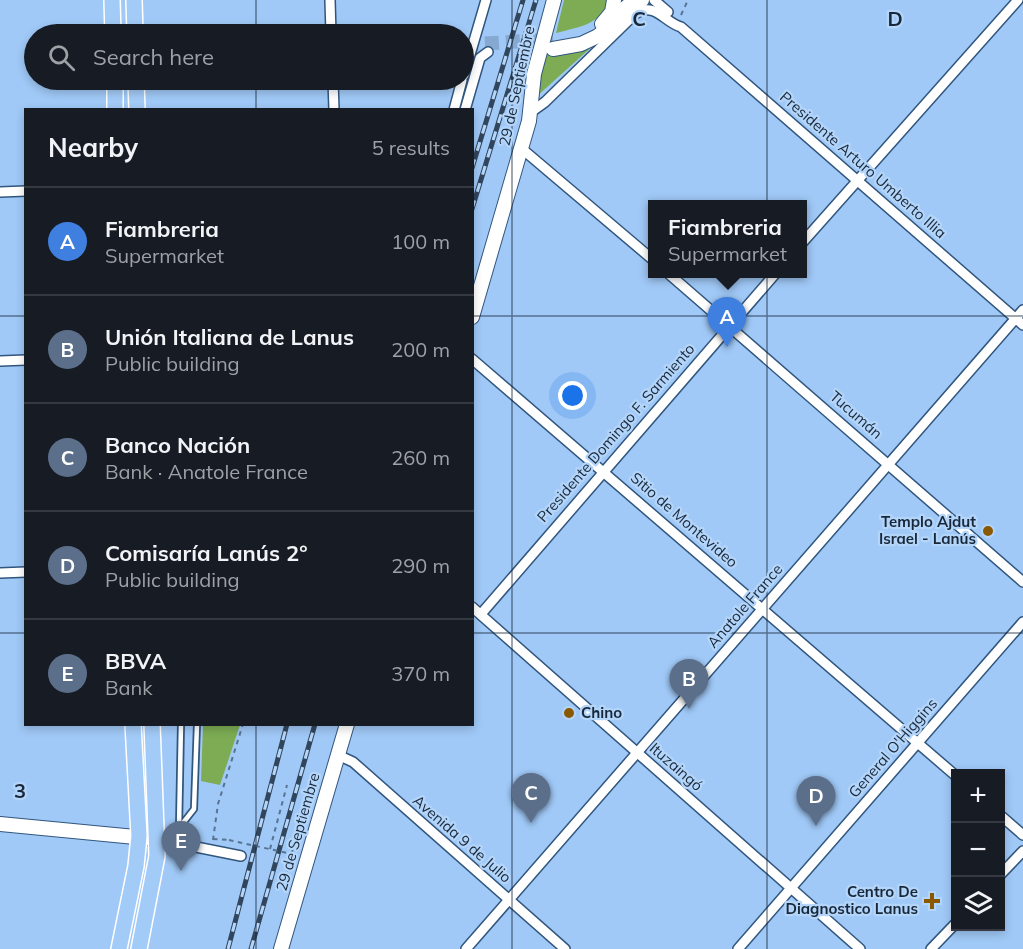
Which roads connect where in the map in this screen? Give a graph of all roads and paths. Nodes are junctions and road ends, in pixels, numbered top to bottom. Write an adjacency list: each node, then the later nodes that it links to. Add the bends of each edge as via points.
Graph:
1 (112, 0): 13 (main road)
2 (134, 0): 14 (main road)
3 (330, 0): 15 (street)
4 (486, 0): 17 (street)
5 (554, 0): 30 (street, 29 de Septiembre, via 534,74)
6 (614, 0): 12 (street)
7 (632, 0): 12 (street)
8 (654, 0): 16 (street, Presidente Arturo Umberto Illia)
9 (688, 0): 16 (path)
10 (1018, 0): 32 (street)
11 (644, 4): 12 (street, via 580,44 553,44 584,34); 16 (street, Presidente Arturo Umberto Illia); 30 (street)
12 (608, 18)
13 (113, 24)
14 (135, 24)
15 (331, 24)
16 (679, 24): 32 (street, Presidente Arturo Umberto Illia)
17 (475, 36)
18 (488, 52): 19 (street, via 480,58)
19 (474, 79)
20 (115, 90): 25 (main road)
21 (136, 90): 26 (main road)
22 (333, 90): 27 (street)
23 (459, 90): 28 (street)
24 (471, 90): 29 (street)
25 (115, 108)
26 (137, 108)
27 (334, 108)
28 (454, 108)
29 (466, 108)
30 (531, 112): 31 (street, 29 de Septiembre)
31 (521, 148): 36 (street); 39 (street, 29 de Septiembre)
32 (858, 180): 35 (street); 41 (street, Presidente Arturo Umberto Illia)
33 (24, 191): 34 (street)
34 (0, 192)
35 (807, 237)
36 (648, 256)
37 (675, 278): 42 (street, Tucumán)
38 (771, 278): 42 (street, Presidente Domingo F. Sarmiento)
39 (474, 310)
40 (1023, 310): 41 (street, Anatole France)
41 (1019, 322): 46 (street, Anatole France)
42 (729, 326): 46 (street, Tucumán); 47 (street, Presidente Domingo F. Sarmiento)
43 (24, 360): 44 (street)
44 (0, 361)
45 (474, 361): 47 (street, Sitio de Montevideo)
46 (889, 463): 50 (street, Tucumán); 52 (street, Anatole France)
47 (603, 470): 52 (street, Sitio de Montevideo); 53 (street, Presidente Domingo F. Sarmiento)
48 (24, 572): 49 (street)
49 (0, 573)
50 (1023, 582)
51 (474, 609): 53 (street, Ituzaingó)
52 (762, 609): 61 (street, Sitio de Montevideo); 62 (street, Anatole France)
53 (481, 614): 62 (street, Ituzaingó)
54 (1023, 622): 61 (street, General O'Higgins)
55 (133, 726): 71 (main road)
56 (152, 726): 72 (main road)
57 (181, 726): 68 (lane)
58 (197, 726): 68 (lane, via 194,809)
59 (242, 726): 73 (path, via 218,804)
60 (346, 726): 63 (street, 29 de Septiembre)
61 (917, 743): 64 (street, Sitio de Montevideo); 81 (street, General O'Higgins)
62 (637, 753): 81 (street, Ituzaingó); 82 (street, Anatole France)
63 (338, 755): 82 (street, Avenida 9 de Julio, via 353,762); 86 (street, 29 de Septiembre)
64 (951, 772)
65 (287, 785): 74 (path)
66 (1005, 819): 70 (street)
67 (0, 824): 71 (street)
68 (178, 828): 72 (lane)
69 (297, 832): 77 (path)
70 (1023, 835)
71 (139, 836): 72 (street); 84 (main road)
72 (156, 839): 75 (street); 85 (main road, via 157,856)
73 (213, 839): 74 (path, bridge); 75 (path)
74 (270, 849): 77 (path, bridge)
75 (211, 850): 78 (street)
76 (1023, 851): 79 (street)
77 (290, 854): 80 (path)
78 (241, 856)
79 (1005, 870)
80 (286, 876)
81 (792, 886): 89 (street, General O'Higgins); 90 (street, Ituzaingó)
82 (509, 900): 87 (street, Anatole France); 88 (street, Avenida 9 de Julio)
83 (951, 928): 91 (street)
84 (119, 949)
85 (139, 949)
86 (281, 949)
87 (466, 949)
88 (565, 949)
89 (738, 949)
90 (860, 949)
91 (931, 949)

